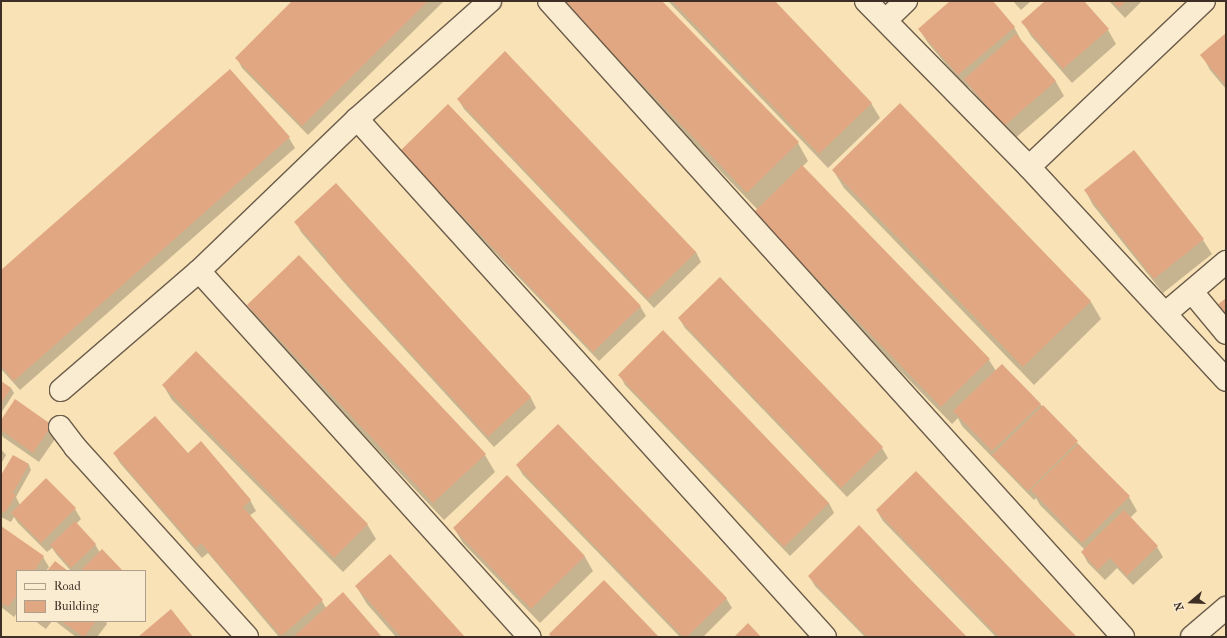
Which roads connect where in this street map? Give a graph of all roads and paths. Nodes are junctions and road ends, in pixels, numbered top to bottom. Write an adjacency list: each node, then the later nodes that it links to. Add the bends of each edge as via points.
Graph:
1 (490, 1): 7 (street)
2 (549, 1): 21 (street)
3 (866, 1): 6 (street)
4 (906, 1): 6 (street)
5 (1204, 1): 8 (street)
6 (886, 20): 8 (street)
7 (357, 119): 10 (street); 20 (street)
8 (1029, 167): 12 (street)
9 (1226, 262): 11 (street)
10 (198, 271): 15 (street); 19 (street)
11 (1192, 292): 12 (street); 13 (street)
12 (1166, 313): 14 (street)
13 (1226, 333)
14 (1226, 380)
15 (61, 390)
16 (60, 427): 18 (street, via 75,447)
17 (1226, 608): 22 (street)
18 (247, 637)
19 (530, 637)
20 (825, 637)
21 (1123, 637)
22 (1192, 637)

